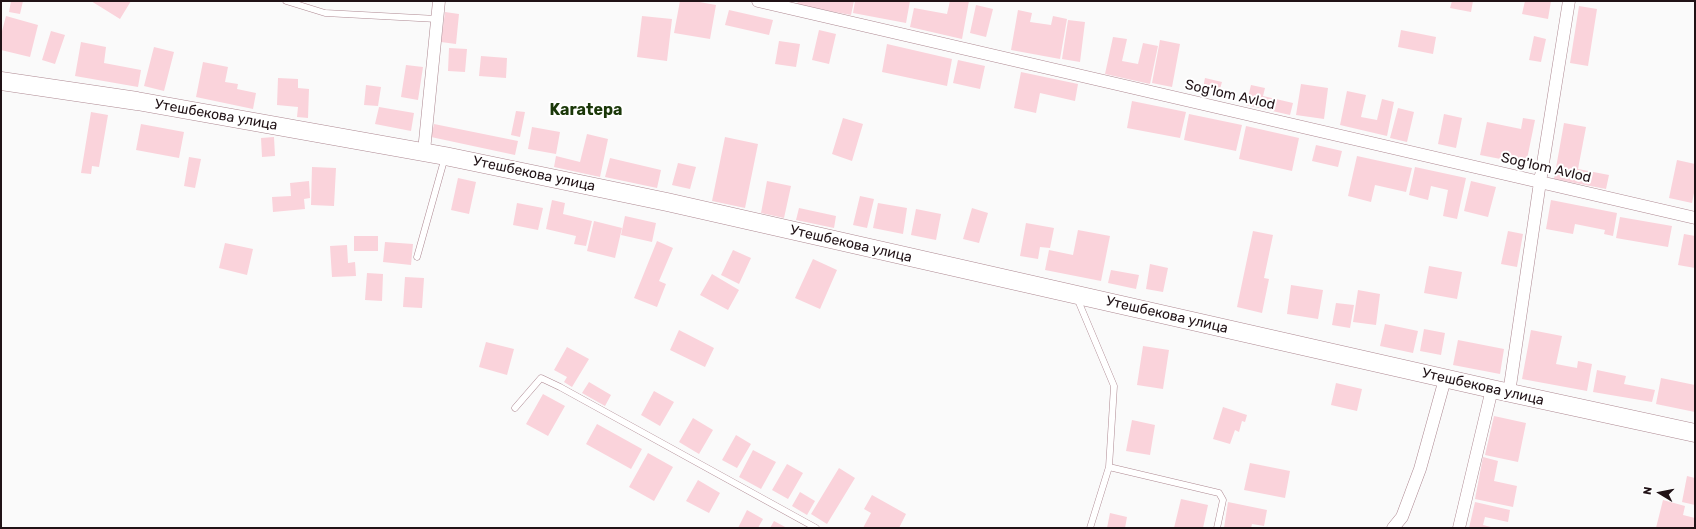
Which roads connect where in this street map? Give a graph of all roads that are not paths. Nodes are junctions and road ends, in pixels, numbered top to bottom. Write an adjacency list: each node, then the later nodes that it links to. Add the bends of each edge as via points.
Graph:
1 (286, 1): 5 (lane, via 325,13)
2 (439, 1): 5 (street)
3 (758, 1): 9 (street, Sog'lom Avlod)
4 (1569, 1): 9 (street)
5 (437, 19): 7 (street)
6 (1, 81): 7 (main road, Утешбекова улица, via 137,101)
7 (424, 151): 8 (main road, Утешбекова улица)
8 (445, 156): 11 (lane); 12 (main road, Утешбекова улица, via 674,203)
9 (1540, 182): 10 (street, Sog'lom Avlod); 15 (street)
10 (1695, 218)
11 (417, 257)
12 (1075, 295): 13 (main road, Утешбекова улица); 18 (lane, via 1114,386)
13 (1445, 379): 14 (main road, Утешбекова улица); 22 (street, via 1420,469 1402,517)
14 (1492, 389): 15 (main road, Утешбекова улица); 23 (street)
15 (1509, 393): 17 (main road, Утешбекова улица)
16 (515, 408): 19 (lane, via 541,378)
17 (1695, 433)
18 (1109, 467): 20 (lane); 21 (lane, via 1219,493 1222,500)
19 (816, 528)
20 (1090, 528)
21 (1217, 528)
22 (1392, 528)
23 (1459, 528)

